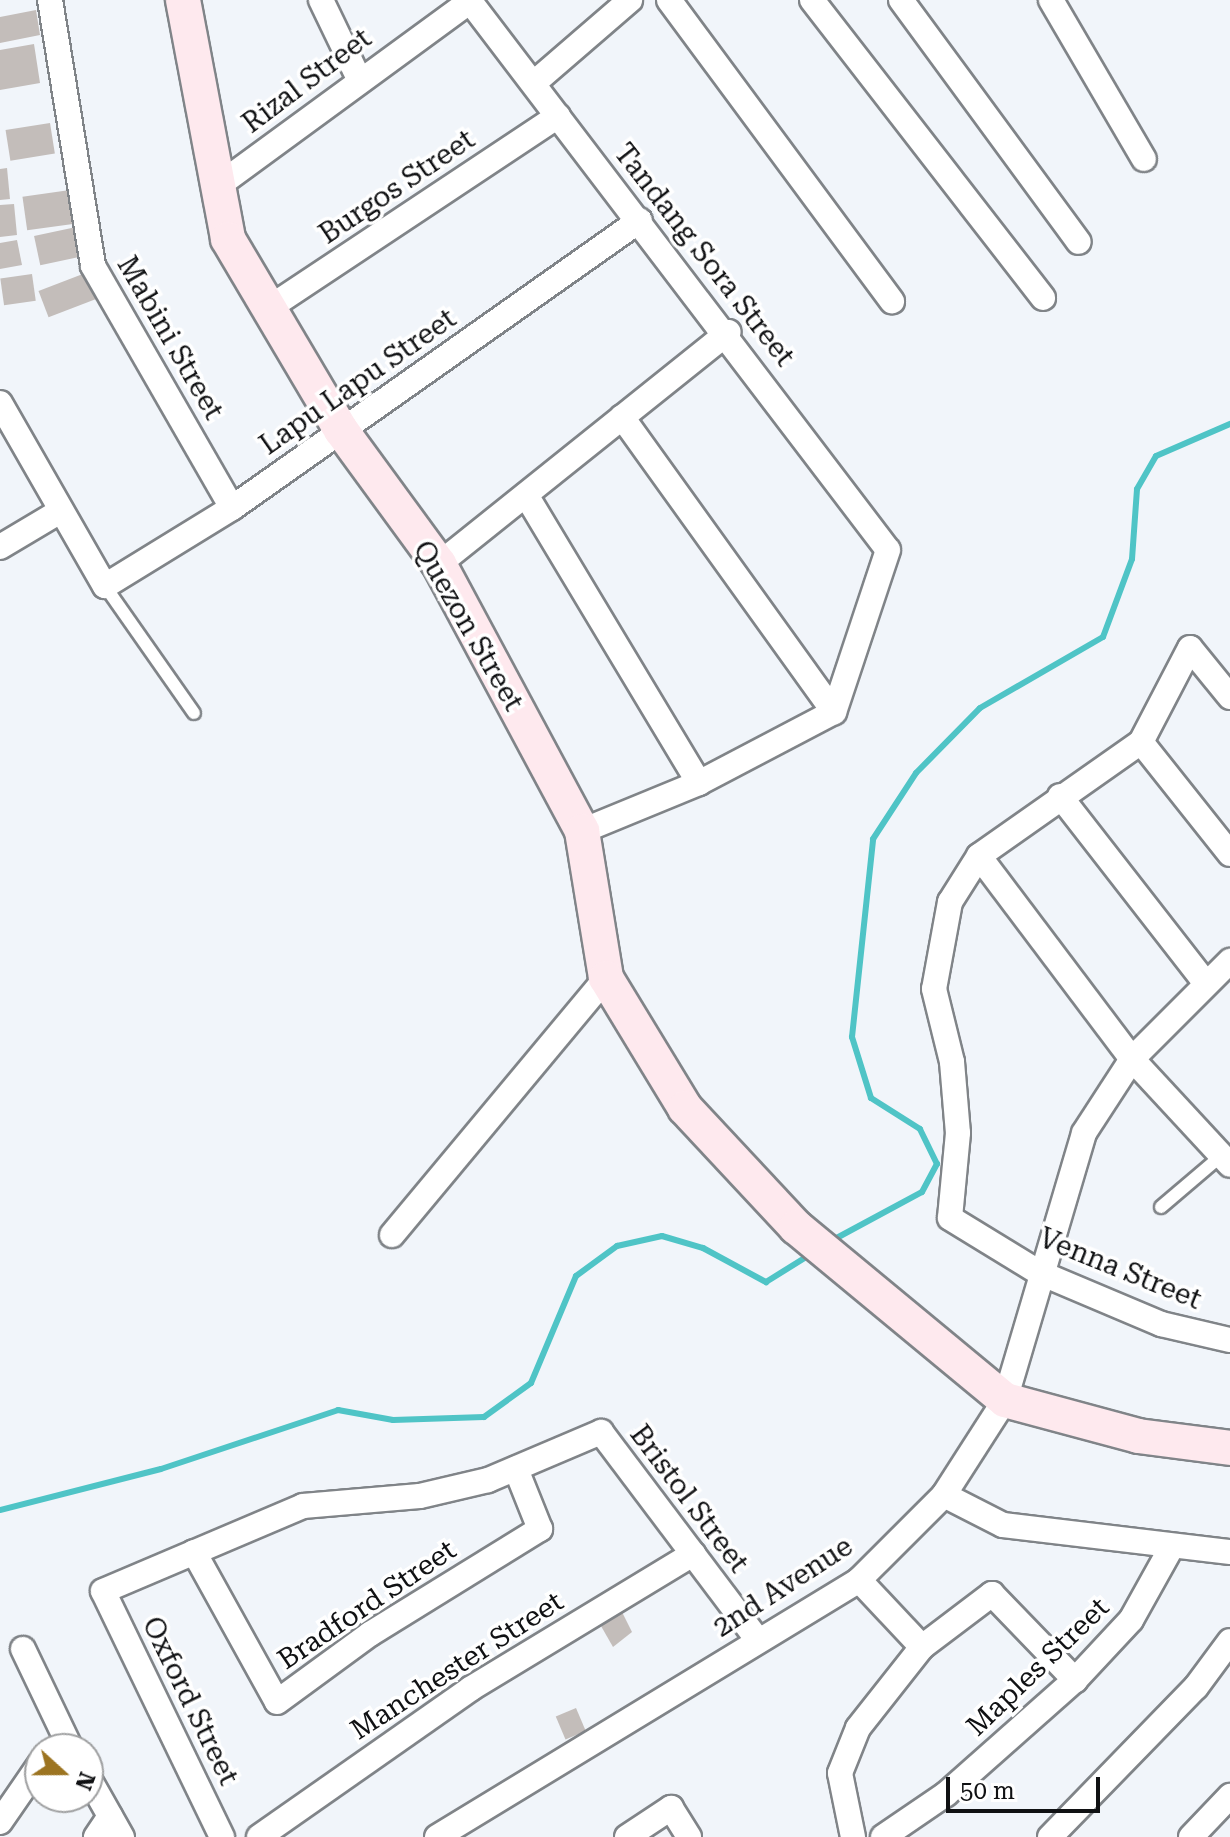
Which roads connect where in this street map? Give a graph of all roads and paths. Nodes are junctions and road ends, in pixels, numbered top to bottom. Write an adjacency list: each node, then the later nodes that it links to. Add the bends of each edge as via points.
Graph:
1 (50, 0): 25 (street, Mabini Street, via 93,266)
2 (183, 0): 14 (street, Quezon Street)
3 (321, 0): 10 (street)
4 (630, 0): 11 (street)
5 (669, 0): 18 (street)
6 (812, 0): 17 (street)
7 (901, 0): 16 (street)
8 (1051, 0): 13 (street)
9 (471, 1): 10 (street, Rizal Street); 11 (street, Tandang Sora Street)
10 (358, 77): 14 (street, Rizal Street)
11 (534, 83): 12 (street, Tandang Sora Street)
12 (558, 116): 15 (street, Tandang Sora Street); 19 (street, Burgos Street)
13 (1144, 159)
14 (219, 185): 19 (street, Quezon Street, via 228,239)
15 (640, 220): 20 (street, Tandang Sora Street); 23 (street, Lapu Lapu Street)
16 (1079, 242)
17 (1043, 298)
18 (892, 301)
19 (269, 308): 23 (street, Quezon Street)
20 (729, 332): 22 (street); 31 (street, Tandang Sora Street, via 888,550)
21 (0, 403): 26 (street)
22 (622, 417): 24 (street); 31 (street)
23 (341, 430): 25 (street, Lapu Lapu Street); 28 (street, Quezon Street)
24 (526, 495): 28 (street); 34 (street)
25 (232, 508): 29 (street, Lapu Lapu Street)
26 (57, 513): 27 (street); 29 (street)
27 (0, 547)
28 (439, 564): 36 (street, Quezon Street)
29 (105, 586): 32 (lane)
30 (1230, 697): 33 (street, via 1190,648)
31 (834, 712): 34 (street)
32 (194, 713)
33 (1141, 742): 35 (street); 37 (street)
34 (699, 783): 36 (street)
35 (1060, 796): 38 (street); 41 (street)
36 (582, 831): 40 (street, Quezon Street)
37 (1230, 854)
38 (979, 856): 42 (street); 46 (street, Venna Street, via 950,902 937,946 934,989 952,1062 958,1133 950,1218)
39 (1230, 961): 41 (street, 2nd Avenue)
40 (606, 978): 45 (street); 48 (street, Quezon Street, via 685,1108 796,1227)
41 (1204, 981): 42 (street, 2nd Avenue)
42 (1132, 1059): 43 (street); 46 (street, 2nd Avenue, via 1084,1133)
43 (1226, 1160): 44 (lane)
44 (1161, 1207)
45 (392, 1235)
46 (1038, 1272): 47 (street, Venna Street, via 1161,1324); 48 (street, 2nd Avenue)
47 (1230, 1340)
48 (1005, 1400): 49 (street, via 1138,1436); 51 (street, 2nd Avenue)
49 (1230, 1448)
50 (516, 1469): 53 (street, via 420,1496 303,1506); 53 (street, Bradford Street, via 540,1529 370,1634 277,1702); 55 (street, Bristol Street, via 601,1432)
51 (944, 1495): 52 (street, via 1003,1525); 56 (street, 2nd Avenue)
52 (1171, 1548): 54 (street); 61 (street, Maples Street, via 1131,1620)
53 (194, 1552): 69 (street, Oxford Street, via 103,1591)
54 (1230, 1552)
55 (693, 1554): 57 (street, Bristol Street); 70 (street, Manchester Street, via 470,1689)
56 (859, 1580): 57 (street, 2nd Avenue); 59 (street)
57 (758, 1640): 71 (street, 2nd Avenue)
58 (1230, 1641): 76 (street, via 1196,1687)
59 (922, 1647): 61 (street, via 992,1594); 74 (street, via 858,1728 840,1773)
60 (23, 1649): 62 (street)
61 (1075, 1680): 75 (street, Maples Street, via 946,1794)
62 (57, 1733)
63 (24, 1787): 66 (street)
64 (1230, 1796): 77 (street)
65 (104, 1805): 67 (street)
66 (0, 1822)
67 (116, 1826): 68 (street)
68 (96, 1837)
69 (222, 1837)
70 (259, 1837)
71 (437, 1837)
72 (627, 1837): 73 (street, via 671,1808)
73 (689, 1837)
74 (853, 1837)
75 (883, 1837)
76 (1050, 1837)
77 (1191, 1837)

